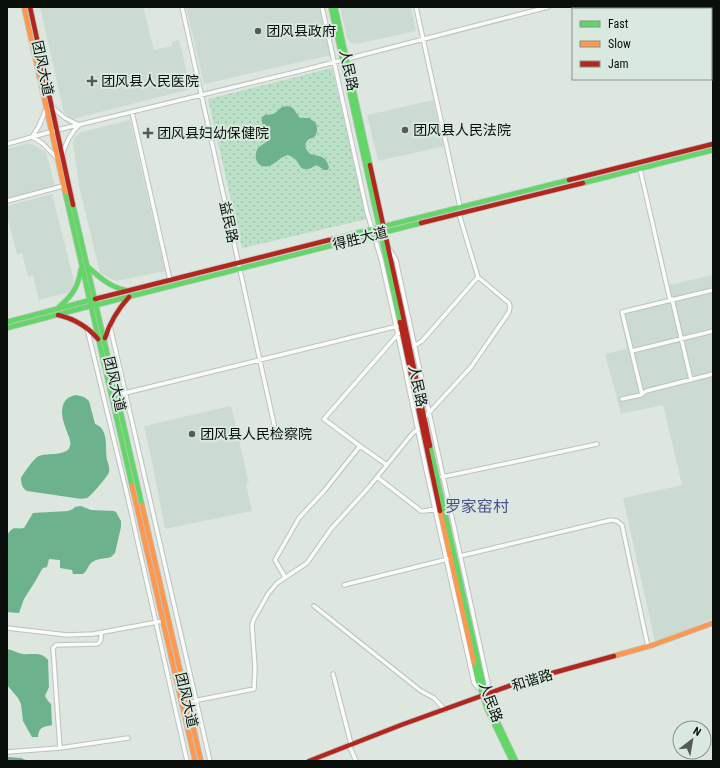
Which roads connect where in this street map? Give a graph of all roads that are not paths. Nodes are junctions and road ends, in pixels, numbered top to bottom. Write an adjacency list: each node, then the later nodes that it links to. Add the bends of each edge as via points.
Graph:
1 (24, 7): 14 (main road, 团风大道)
2 (30, 7): 13 (main road, 团风大道)
3 (182, 7): 12 (street, 益民路)
4 (322, 7): 11 (street)
5 (331, 7): 10 (main road, 人民路)
6 (335, 7): 10 (main road, 人民路)
7 (416, 7): 9 (street)
8 (548, 7): 9 (street)
9 (423, 39): 10 (street); 28 (street)
10 (344, 59): 11 (street); 30 (main road, 人民路)
11 (334, 62): 12 (street); 31 (street)
12 (201, 95): 15 (street); 35 (street, 益民路)
13 (52, 106): 16 (street, via 65,118); 17 (main road, 团风大道)
14 (46, 108): 18 (main road, 团风大道); 19 (street)
15 (132, 112): 16 (street); 40 (street)
16 (79, 125): 17 (street); 23 (street)
17 (57, 130): 18 (street); 23 (main road, 团风大道)
18 (51, 132): 19 (street); 24 (main road, 团风大道)
19 (32, 137): 20 (street); 24 (street, via 42,143)
20 (7, 144)
21 (713, 144): 28 (main road, 得胜大道)
22 (713, 150): 25 (main road, 得胜大道)
23 (62, 154): 37 (main road, 团风大道)
24 (57, 159): 26 (main road, 团风大道)
25 (640, 169): 29 (main road, 得胜大道); 45 (street)
26 (63, 186): 27 (street); 36 (main road, 团风大道)
27 (7, 201)
28 (460, 207): 30 (main road, 得胜大道)
29 (459, 214): 32 (main road, 得胜大道); 39 (street)
30 (381, 227): 31 (main road, 得胜大道); 32 (main road, 人民路)
31 (372, 229): 33 (street); 35 (main road, 得胜大道)
32 (383, 233): 33 (main road, 得胜大道); 34 (main road, 人民路); 53 (main road, 人民路)
33 (374, 235): 38 (main road, 得胜大道); 53 (street)
34 (388, 246): 61 (street, via 396,260); 71 (main road, 人民路)
35 (238, 263): 38 (street, 益民路); 40 (main road, 得胜大道)
36 (82, 267): 46 (main road, 团风大道); 49 (main road, via 74,293)
37 (88, 267): 41 (main road, via 109,285); 44 (main road, 团风大道)
38 (239, 269): 43 (main road, 得胜大道); 63 (street, 益民路)
39 (478, 277): 61 (street, via 422,341); 70 (street, via 509,303 510,310 471,367)
40 (170, 280): 41 (main road, 得胜大道)
41 (130, 290): 44 (main road, 得胜大道)
42 (713, 290): 45 (street)
43 (129, 296): 47 (main road, 得胜大道); 52 (main road)
44 (95, 299): 46 (main road, 得胜大道); 47 (main road, 团风大道)
45 (671, 299): 58 (street); 62 (street, via 622,312)
46 (89, 300): 48 (main road, 团风大道); 49 (main road, 得胜大道)
47 (96, 305): 48 (main road, 得胜大道); 60 (main road, 团风大道)
48 (91, 306): 50 (main road, 得胜大道); 59 (main road, 团风大道)
49 (54, 309): 51 (main road, 得胜大道)
50 (56, 315): 54 (main road, 得胜大道); 55 (main road, via 72,319)
51 (7, 322)
52 (110, 324): 60 (main road); 66 (street)
53 (400, 327): 57 (street); 63 (street); 72 (main road, 人民路)
54 (7, 328)
55 (87, 328): 59 (main road); 87 (street)
56 (713, 331): 58 (street)
57 (398, 334): 73 (street); 76 (street, via 324,419)
58 (682, 338): 62 (street); 65 (street)
59 (98, 339): 86 (main road, 团风大道)
60 (104, 340): 68 (main road, 团风大道)
61 (414, 346): 70 (street)
62 (632, 351): 67 (street)
63 (260, 360): 66 (street); 74 (street, 益民路)
64 (713, 374): 65 (street)
65 (692, 380): 67 (street)
66 (126, 393): 68 (street); 94 (street)
67 (642, 394): 69 (street)
68 (117, 395): 95 (main road, 团风大道)
69 (622, 399)
70 (429, 412): 71 (street); 79 (street)
71 (424, 417): 80 (main road, 人民路)
72 (422, 426): 73 (street); 82 (main road, 人民路)
73 (418, 429): 77 (street); 81 (street)
74 (277, 438)
75 (597, 444): 79 (street)
76 (360, 446): 77 (street); 83 (street, via 297,522 275,560)
77 (387, 465): 78 (street)
78 (377, 476): 81 (street, via 421,511); 83 (street, via 331,529 307,563)
79 (443, 476): 80 (street); 82 (street)
80 (437, 478): 82 (main road, 人民路)
81 (435, 509): 82 (street)
82 (453, 558): 84 (street); 91 (street, via 611,520 617,521 622,525); 93 (main road, 人民路, via 479,684); 93 (street, via 488,683)
83 (285, 577): 94 (street, via 276,583 268,594 252,625 254,689)
84 (344, 585)
85 (314, 606): 96 (street, via 421,691 434,698)
86 (163, 621): 87 (street); 102 (main road, 团风大道)
87 (156, 623): 90 (street); 101 (street)
88 (713, 623): 91 (main road, 和谐路)
89 (7, 628): 90 (street, via 67,635)
90 (100, 633): 99 (street, via 101,641 97,644 56,645 54,648)
91 (648, 647): 93 (main road, 和谐路)
92 (333, 674): 98 (street)
93 (484, 693): 96 (main road, 和谐路); 107 (main road, 人民路, via 487,709); 108 (main road, 人民路)
94 (196, 700): 95 (street); 104 (street)
95 (188, 702): 103 (main road, 团风大道)
96 (445, 710): 98 (main road, 和谐路)
97 (128, 738): 99 (street)
98 (350, 745): 105 (main road, 和谐路); 106 (street)
99 (60, 748): 100 (street)
100 (7, 752)
101 (187, 761)
102 (195, 761)
103 (201, 761)
104 (210, 761)
105 (309, 761)
106 (356, 761)
107 (512, 761)
108 (516, 761)

